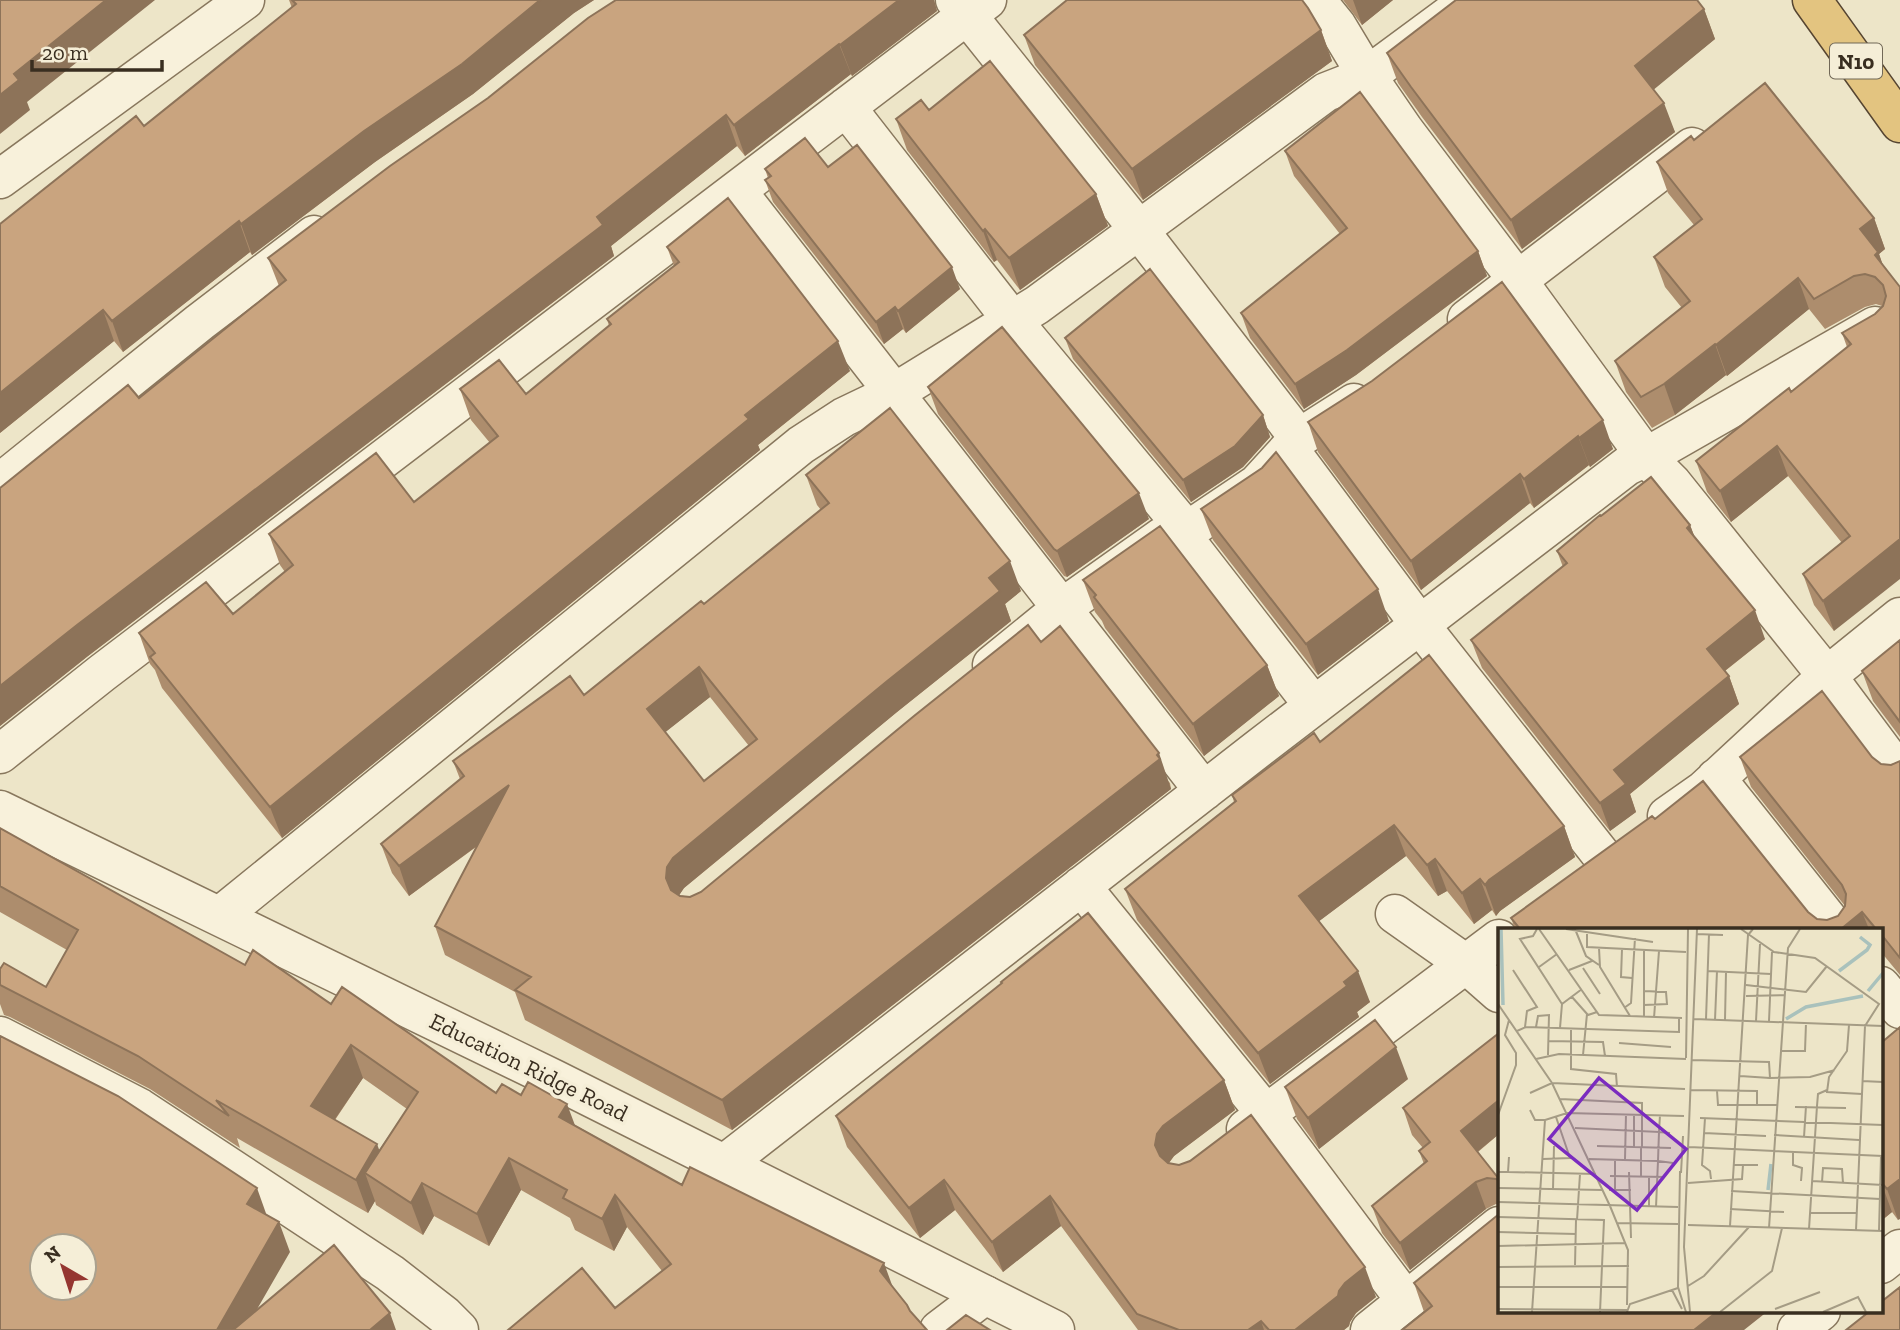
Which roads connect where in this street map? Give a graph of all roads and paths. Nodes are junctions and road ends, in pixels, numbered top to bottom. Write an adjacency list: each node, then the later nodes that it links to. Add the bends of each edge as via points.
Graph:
1 (245, 0): 10 (street)
2 (1316, 0): 6 (street)
3 (1470, 0): 6 (street)
4 (1812, 0): 8 (highway, N10)
5 (970, 5): 7 (street); 13 (street)
6 (1367, 76): 13 (street, via 1326,92); 14 (street)
7 (846, 107): 11 (street); 15 (street)
8 (1900, 122)
9 (1692, 147): 14 (street)
10 (0, 179)
11 (737, 191): 19 (street); 30 (street)
12 (344, 213): 22 (street, via 200,321)
13 (1139, 230): 15 (street); 20 (street)
14 (1518, 281): 17 (street); 21 (street)
15 (1012, 320): 19 (street); 23 (street)
16 (1875, 326): 21 (street)
17 (1443, 337)
18 (1380, 385): 20 (street)
19 (894, 393): 24 (street); 39 (street, via 801,445)
20 (1294, 443): 23 (street, via 1257,484); 26 (street)
21 (1646, 457): 26 (street, via 1627,466); 27 (street, via 1672,482)
22 (0, 483)
23 (1183, 532): 24 (street, via 1162,537); 29 (street)
24 (1062, 608): 28 (street); 33 (street)
25 (1900, 617): 27 (street)
26 (1420, 625): 29 (street); 35 (street)
27 (1827, 676): 31 (street); 32 (street)
28 (965, 686)
29 (1314, 706): 33 (street)
30 (0, 754)
31 (1900, 774)
32 (1716, 778): 35 (street); 40 (street)
33 (1204, 791): 37 (street)
34 (0, 810): 39 (street, Education Ridge Road)
35 (1606, 861): 36 (street)
36 (1575, 884)
37 (1081, 886): 47 (street); 49 (street)
38 (1395, 914): 42 (street)
39 (220, 916): 49 (street, Education Ridge Road)
40 (1835, 928)
41 (1498, 940): 42 (street)
42 (1466, 964): 44 (street); 47 (street)
43 (1882, 987): 45 (street)
44 (1498, 992)
45 (1900, 1009)
46 (0, 1036): 57 (street, via 140,1108 390,1273)
47 (1266, 1114): 48 (street); 54 (street)
48 (1222, 1147)
49 (723, 1165): 53 (street, Education Ridge Road)
50 (1498, 1227): 54 (street)
51 (1900, 1249): 52 (street)
52 (1882, 1263)
53 (985, 1295): 58 (street); 59 (street, Education Ridge Road)
54 (1406, 1301): 60 (street)
55 (1775, 1312): 61 (street)
56 (1821, 1312): 62 (street)
57 (459, 1330)
58 (939, 1330)
59 (1055, 1330)
60 (1370, 1330)
61 (1790, 1330)
62 (1797, 1330)

